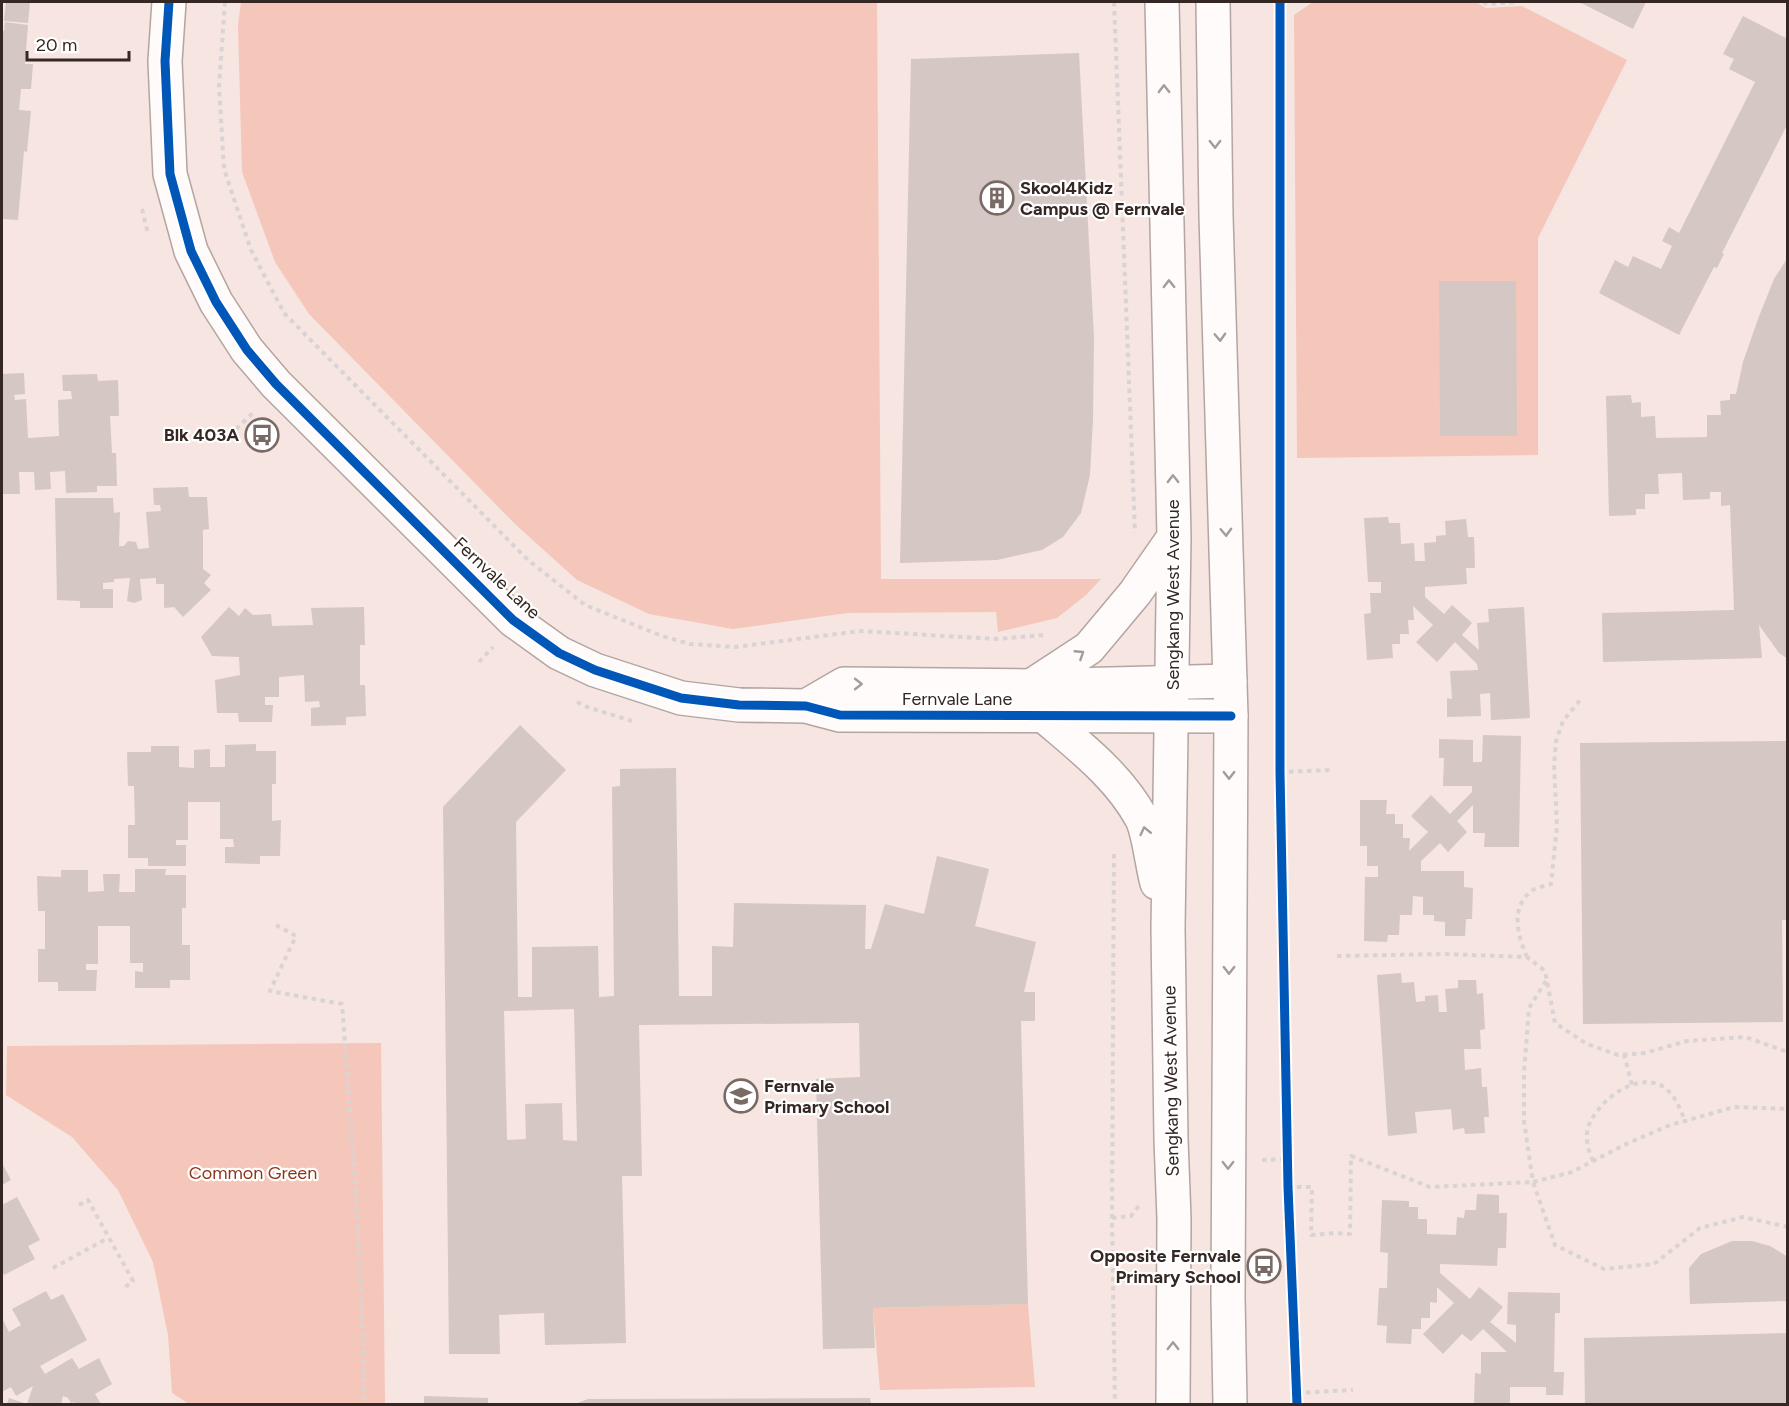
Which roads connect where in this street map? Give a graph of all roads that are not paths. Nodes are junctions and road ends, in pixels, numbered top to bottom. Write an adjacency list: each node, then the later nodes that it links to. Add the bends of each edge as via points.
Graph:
1 (169, 2): 7 (main road, Fernvale Lane, via 165,61 170,174 191,251 222,312 276,384 513,620 559,653 595,670 681,698 739,705 806,706 840,715)
2 (1162, 2): 4 (main road, Sengkang West Avenue, one-way to 2)
3 (1213, 2): 5 (main road, one-way to 5)
4 (1174, 537): 6 (main road, Sengkang West Avenue); 7 (main road, one-way to 4, via 1135,593)
5 (1230, 681): 6 (main road, Fernvale Lane); 9 (main road)
6 (1172, 683): 7 (main road, Fernvale Lane); 8 (main road, Sengkang West Avenue)
7 (1037, 701): 8 (main road, Fernvale Lane); 10 (main road, one-way to 7, via 1143,821 1107,770)
8 (1172, 716): 9 (main road, Fernvale Lane); 10 (main road, Sengkang West Avenue)
9 (1231, 716): 12 (main road, one-way to 12)
10 (1168, 928): 11 (main road, Sengkang West Avenue, one-way to 10)
11 (1173, 1404)
12 (1230, 1404)

